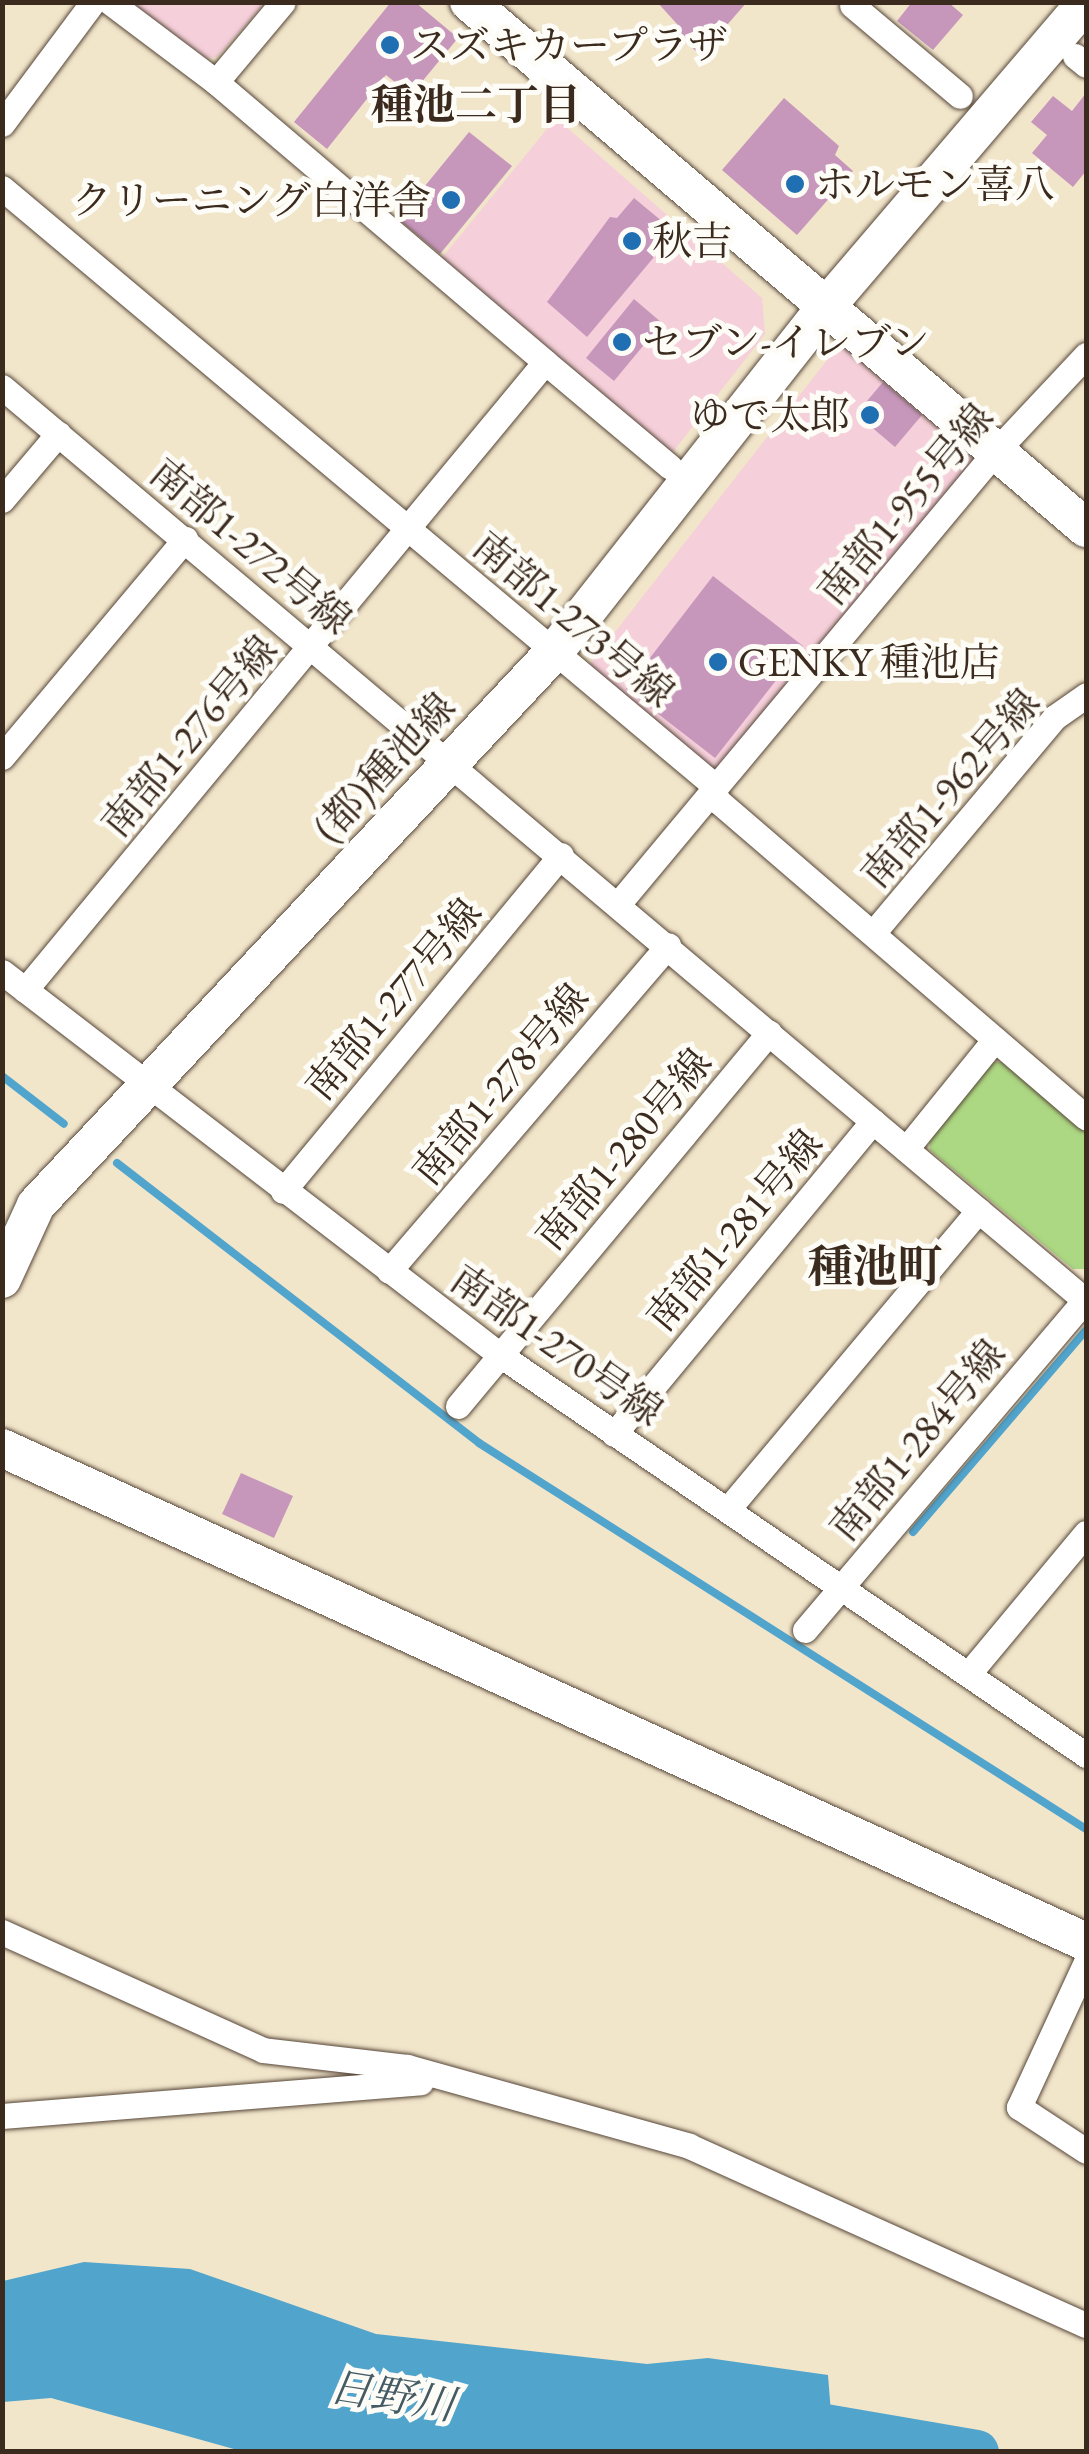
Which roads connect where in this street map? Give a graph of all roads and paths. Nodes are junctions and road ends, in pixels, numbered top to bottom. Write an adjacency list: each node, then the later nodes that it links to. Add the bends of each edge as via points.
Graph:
1 (93, 2): 9 (street)
2 (110, 2): 7 (street)
3 (283, 2): 7 (street)
4 (468, 2): 11 (street)
5 (1086, 2): 11 (street, (都)種池線)
6 (852, 3): 8 (street)
7 (216, 82): 13 (street)
8 (960, 96)
9 (2, 124)
10 (2, 188): 20 (street, 南部1-273号線)
11 (825, 308): 16 (street); 23 (street, (都)種池線)
12 (1086, 355): 16 (street, 南部1-955号線)
13 (544, 362): 17 (street); 20 (street, 南部1-276号線)
14 (2, 387): 15 (street, 南部1-272号線)
15 (58, 434): 18 (street); 21 (street, 南部1-272号線)
16 (996, 451): 19 (street); 27 (street, 南部1-955号線)
17 (670, 467)
18 (2, 500)
19 (1086, 528)
20 (410, 529): 22 (street, 南部1-276号線); 23 (street, 南部1-273号線)
21 (185, 539): 22 (street, 南部1-272号線); 25 (street)
22 (313, 646): 26 (street, 南部1-272号線); 33 (street, 南部1-276号線)
23 (555, 651): 26 (street, (都)種池線); 27 (street, 南部1-273号線)
24 (1086, 695): 30 (street, 南部1-962号線, via 1055,717)
25 (2, 757)
26 (450, 763): 28 (street, 南部1-272号線); 36 (street, (都)種池線)
27 (710, 794): 29 (street, 南部1-955号線); 30 (street, 南部1-273号線)
28 (561, 855): 29 (street, 南部1-272号線); 40 (street, 南部1-277号線)
29 (618, 903): 31 (street, 南部1-272号線)
30 (873, 933): 35 (street, 南部1-273号線)
31 (668, 945): 34 (street, 南部1-272号線); 42 (street, 南部1-278号線)
32 (2, 972): 33 (street, 南部1-270号線)
33 (25, 990): 36 (street, 南部1-270号線)
34 (769, 1033): 38 (street, 南部1-272号線); 45 (street, 南部1-280号線)
35 (994, 1038): 37 (street, 南部1-273号線); 39 (street)
36 (144, 1086): 40 (street, 南部1-270号線); 43 (street, (都)種池線, via 36,1204)
37 (1086, 1116)
38 (872, 1121): 39 (street, 南部1-272号線); 47 (street, 南部1-281号線)
39 (906, 1149): 41 (street, 南部1-272号線)
40 (283, 1190): 42 (street, 南部1-270号線)
41 (979, 1210): 44 (street, 南部1-272号線); 49 (street)
42 (390, 1272): 45 (street, 南部1-270号線)
43 (2, 1279)
44 (1086, 1300): 51 (street, 南部1-284号線)
45 (500, 1354): 46 (street, 南部1-280号線); 47 (street, 南部1-270号線)
46 (458, 1406)
47 (614, 1434): 49 (street, 南部1-270号線)
48 (2, 1448): 56 (street)
49 (728, 1509): 51 (street, 南部1-270号線)
50 (1086, 1533): 53 (street)
51 (842, 1587): 52 (street, 南部1-284号線); 53 (street, 南部1-270号線)
52 (806, 1630)
53 (970, 1672): 54 (street, 南部1-270号線)
54 (1086, 1754)
55 (2, 1932): 58 (street, via 263,2050 407,2067)
56 (1086, 1942)
57 (1086, 1962): 60 (street, via 1019,2107)
58 (451, 2081): 59 (street); 61 (street, via 523,2095 688,2146)
59 (2, 2116)
60 (1086, 2151)
61 (1086, 2326)

